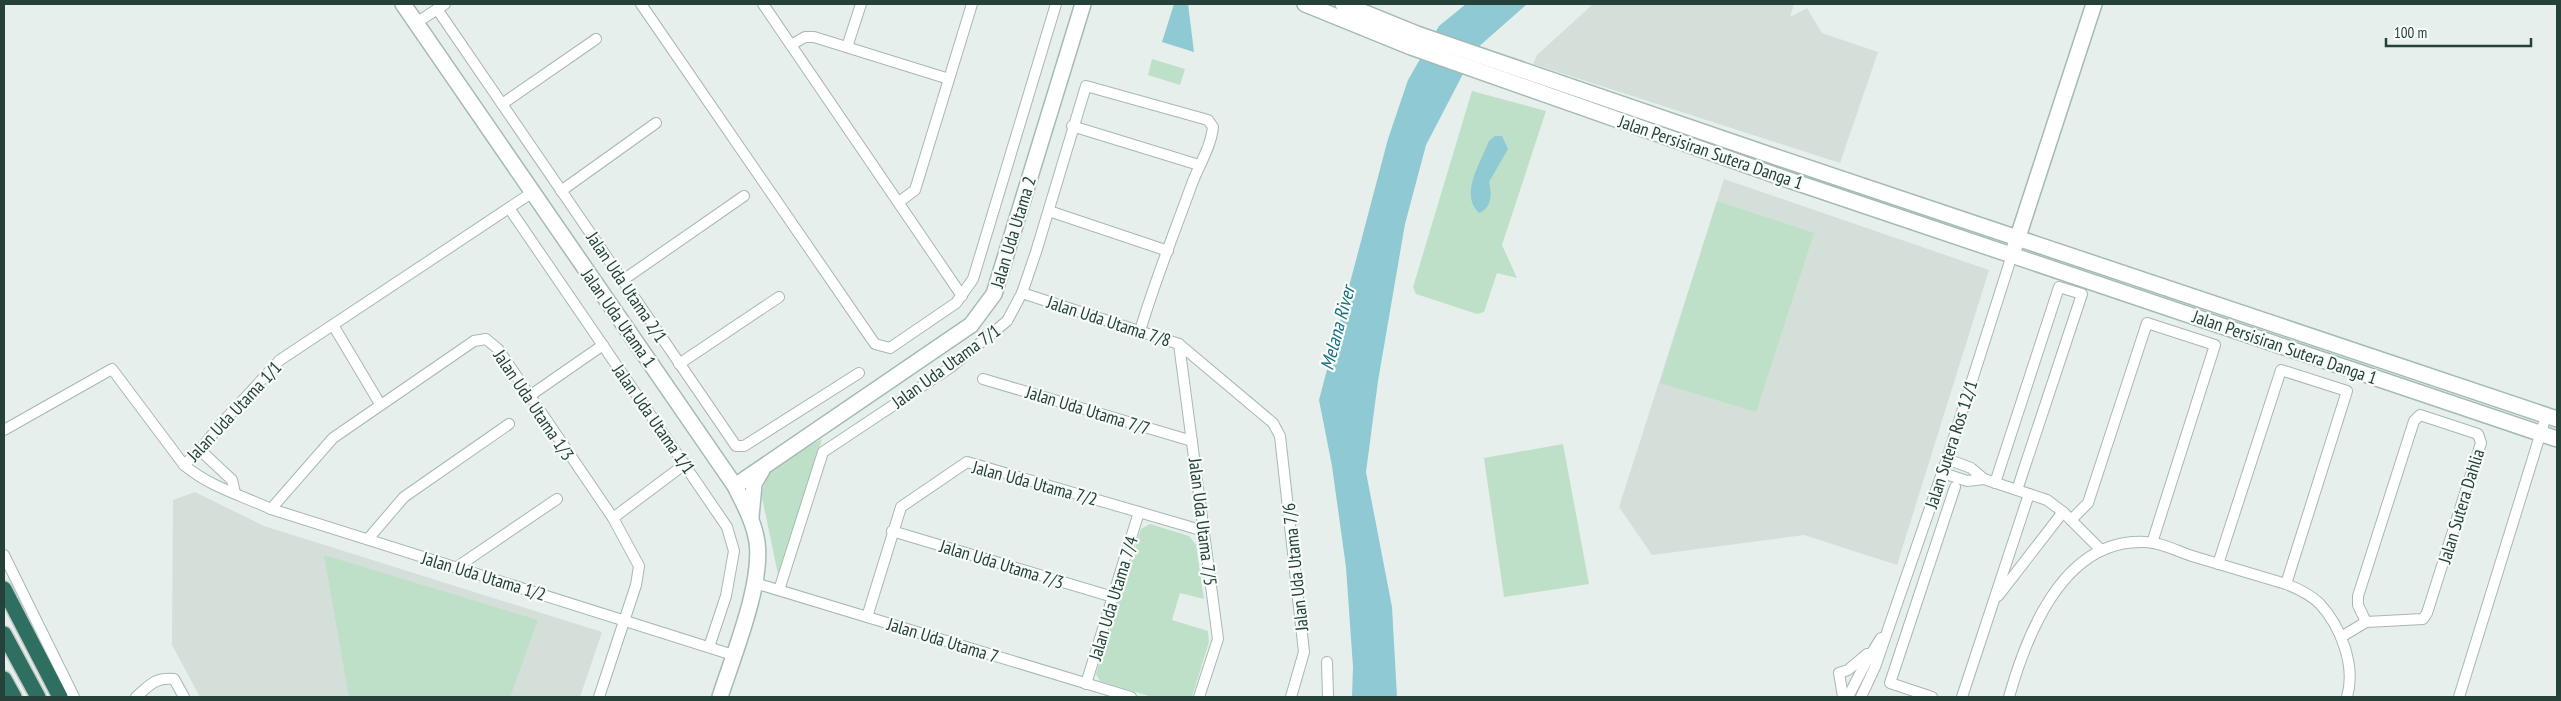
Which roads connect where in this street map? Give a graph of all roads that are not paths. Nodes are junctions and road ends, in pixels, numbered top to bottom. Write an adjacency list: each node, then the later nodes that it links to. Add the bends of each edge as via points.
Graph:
1 (403, 4): 12 (main road, Jalan Uda Utama 1)
2 (641, 4): 34 (street, via 876,344 894,346)
3 (762, 4): 15 (street)
4 (861, 4): 16 (street)
5 (972, 4): 18 (street)
6 (1056, 4): 34 (street, via 973,279)
7 (1083, 4): 57 (main road, Jalan Uda Utama 2, via 994,294 971,325)
8 (1305, 4): 14 (main road)
9 (1343, 4): 14 (main road)
10 (2094, 4): 29 (main road)
11 (441, 6): 12 (street, Jalan Uda Utama 2/1); 19 (street, Jalan Uda Utama 2/1)
12 (416, 23): 24 (main road, Jalan Uda Utama 1)
13 (596, 39): 19 (street)
14 (1414, 41): 17 (main road, Jalan Persisiran Sutera Danga 1)
15 (791, 45): 16 (street, via 805,36); 26 (street)
16 (847, 47): 18 (street)
17 (1478, 62): 29 (main road, Jalan Persisiran Sutera Danga 1); 31 (main road, Jalan Persisiran Sutera Danga 1, via 1789,180)
18 (949, 80): 26 (street, via 915,190)
19 (502, 104): 23 (street, Jalan Uda Utama 2/1)
20 (656, 123): 23 (street)
21 (1072, 126): 22 (street); 22 (street, Jalan Uda Utama 7/1, via 1086,86 1208,120 1213,127 1212,137); 28 (street, Jalan Uda Utama 7/1)
22 (1199, 165): 30 (street)
23 (561, 191): 32 (street, Jalan Uda Utama 2/1)
24 (533, 192): 27 (street, Jalan Uda Utama 1/1); 53 (main road, Jalan Uda Utama 1)
25 (744, 196): 32 (street)
26 (899, 202): 34 (street)
27 (508, 208): 36 (street, Jalan Uda Utama 1/1); 39 (street, Jalan Uda Utama 1/1)
28 (1049, 211): 30 (street); 33 (street, Jalan Uda Utama 7/1)
29 (2018, 237): 31 (main road); 45 (main road, Jalan Persisiran Sutera Danga 1)
30 (1168, 251): 37 (street)
31 (2012, 255): 48 (main road, Jalan Persisiran Sutera Danga 1); 54 (street, Jalan Sutera Ros 12/1)
32 (622, 280): 40 (street, Jalan Uda Utama 2/1)
33 (1022, 293): 37 (street, Jalan Uda Utama 7/8); 84 (street, Jalan Uda Utama 7/1, via 1007,322 998,331 951,367 823,452)
34 (962, 296)
35 (779, 297): 40 (street)
36 (333, 325): 44 (street); 52 (street, Jalan Uda Utama 1/1, via 280,360)
37 (1140, 331): 38 (street, Jalan Uda Utama 7/8)
38 (1180, 344): 49 (street, Jalan Uda Utama 7/8, via 1273,423); 51 (street, Jalan Uda Utama 7/5)
39 (602, 345): 43 (street); 55 (street, Jalan Uda Utama 1/1)
40 (679, 364): 41 (street, Jalan Uda Utama 2/1, via 736,446 744,446)
41 (859, 373)
42 (983, 379): 51 (street, Jalan Uda Utama 7/7)
43 (528, 396): 44 (street, Jalan Uda Utama 1/3, via 498,349 480,338); 70 (street, Jalan Uda Utama 1/3)
44 (380, 404): 67 (street, Jalan Uda Utama 1/3, via 333,438)
45 (2552, 417): 48 (street)
46 (509, 424): 75 (street, via 404,497)
47 (4, 430): 56 (street, Jalan Uda Utama 1/2, via 112,369)
48 (2540, 434): 50 (main road, Jalan Persisiran Sutera Danga 1); 120 (street)
49 (1280, 436): 111 (street, Jalan Uda Utama 7/6, via 1304,652)
50 (2557, 439)
51 (1192, 442): 74 (street, Jalan Uda Utama 7/5)
52 (200, 450): 56 (street, Jalan Uda Utama 1/1); 64 (street, via 232,480)
53 (715, 457): 57 (main road, via 736,470); 61 (main road, Jalan Uda Utama 1)
54 (1948, 459): 58 (street, Jalan Sutera Ros 12/1); 59 (street, via 1971,468)
55 (686, 464): 70 (street); 93 (street, Jalan Uda Utama 1/1, via 722,517 734,552 726,596)
56 (184, 465): 64 (street, Jalan Uda Utama 1/2, via 226,492)
57 (764, 466): 61 (main road, Jalan Uda Utama 2); 71 (main road, via 754,484)
58 (1943, 473): 59 (street, via 1967,481); 90 (street, Jalan Sutera Ros 12/1)
59 (1984, 479): 60 (street)
60 (1995, 483): 63 (street); 63 (street, via 2059,287 2082,294)
61 (735, 486): 71 (main road, Jalan Uda Utama 1)
62 (1955, 487): 116 (street, Jalan Sutera Ros 12/1, via 1890,683)
63 (2017, 490): 65 (street)
64 (235, 493): 67 (street, Jalan Uda Utama 1/2)
65 (2029, 494): 69 (street, via 2047,500); 86 (street)
66 (557, 499): 80 (street)
67 (271, 509): 75 (street, Jalan Uda Utama 1/2)
68 (1139, 512): 73 (street, Jalan Uda Utama 7/2, via 967,462 901,507); 74 (street, Jalan Uda Utama 7/2); 85 (street, Jalan Uda Utama 7/4)
69 (2063, 512): 72 (street); 86 (street)
70 (613, 518): 88 (street, Jalan Uda Utama 1/3, via 639,566)
71 (751, 519): 81 (main road, Jalan Uda Utama 1, via 757,542)
72 (2071, 520): 76 (street, via 2088,504 2147,323 2215,345); 77 (street)
73 (892, 531): 85 (street, Jalan Uda Utama 7/3); 87 (street, Jalan Uda Utama 7/2)
74 (1204, 531): 110 (street, Jalan Uda Utama 7/5, via 1218,639)
75 (368, 539): 80 (street, Jalan Uda Utama 1/2)
76 (2152, 543): 77 (street, via 2118,543); 79 (street)
77 (2102, 550): 118 (street, via 2081,563 2046,603 2021,655)
78 (4, 555): 104 (street)
79 (2218, 564): 82 (street); 82 (street, via 2281,370 2347,391)
80 (457, 568): 88 (street, Jalan Uda Utama 1/2)
81 (755, 583): 84 (street, Jalan Uda Utama 7); 95 (main road, Jalan Uda Utama 1)
82 (2286, 584): 92 (street, via 2304,591 2320,604)
83 (4, 589): 103 (highway)
84 (779, 590): 87 (street, Jalan Uda Utama 7)
85 (1113, 597): 100 (street, Jalan Uda Utama 7/4)
86 (1993, 603): 117 (street)
87 (867, 617): 100 (street, Jalan Uda Utama 7)
88 (624, 620): 93 (street, Jalan Uda Utama 1/2); 107 (street, Jalan Uda Utama 1/3)
89 (2366, 622): 89 (street, Jalan Sutera Dahlia, via 2423,620 2481,443 2478,434 2420,415 2414,421 2358,596 2358,605); 92 (street)
90 (1886, 631): 94 (street, Jalan Sutera Ros 12/1); 99 (street, Jalan Sutera Ros 12/1)
91 (4, 634): 102 (highway)
92 (2341, 637): 119 (street, via 2349,661)
93 (709, 647): 95 (street, Jalan Uda Utama 1/2)
94 (1874, 649): 97 (street, Jalan Sutera Ros 12/1); 113 (street, via 1848,670 1839,673)
95 (733, 655): 108 (main road, Jalan Uda Utama 1)
96 (1327, 662): 112 (street)
97 (1857, 678): 99 (street); 114 (street, Jalan Sutera Ros 12/1)
98 (4, 679): 101 (highway)
99 (1869, 682): 115 (street, Jalan Sutera Ros 12/1)
100 (1086, 684): 109 (street, Jalan Uda Utama 7)
101 (14, 697)
102 (38, 697)
103 (60, 697)
104 (74, 697)
105 (136, 697): 106 (street, via 158,678 174,679)
106 (184, 697)
107 (599, 697)
108 (720, 697)
109 (1131, 697)
110 (1200, 697)
111 (1291, 697)
112 (1328, 697)
113 (1843, 697)
114 (1848, 697)
115 (1861, 697)
116 (1932, 697)
117 (1962, 697)
118 (2009, 697)
119 (2347, 697)
120 (2459, 697)

